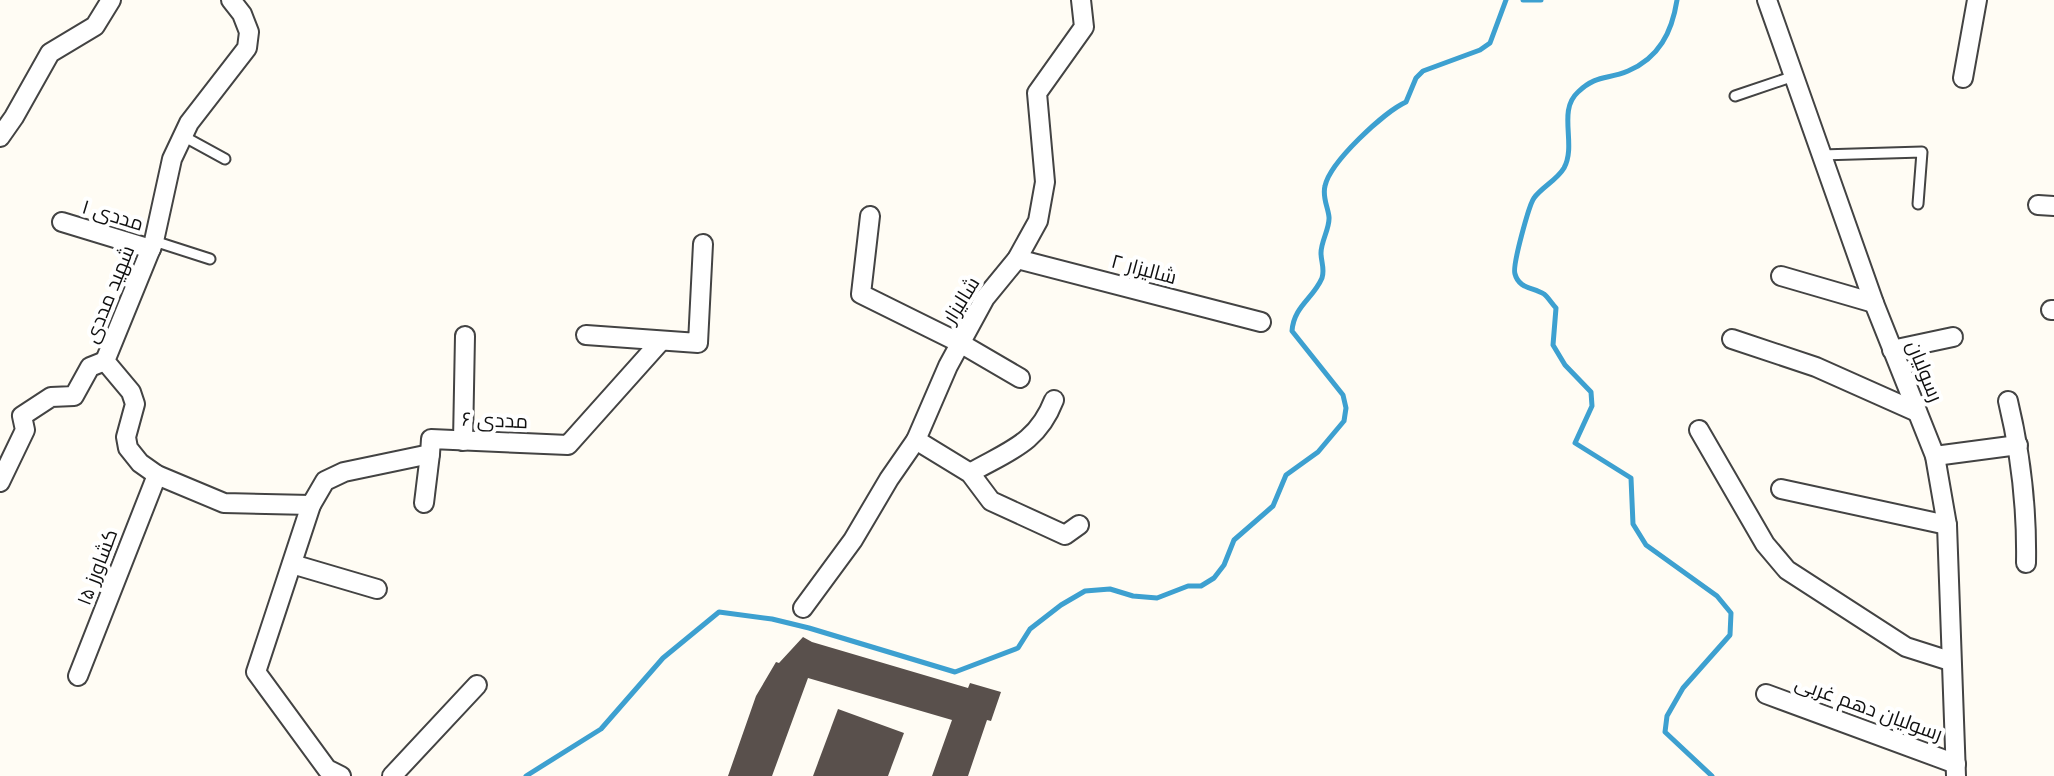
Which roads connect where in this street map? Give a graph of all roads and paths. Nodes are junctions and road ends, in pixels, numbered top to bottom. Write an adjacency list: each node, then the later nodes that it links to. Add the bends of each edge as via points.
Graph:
1 (111, 0): 10 (street, via 95,26 50,53)
2 (231, 0): 9 (street, شهید مددی, via 249,32 247,48)
3 (1081, 0): 19 (street, شالیزار, via 1084,27 1037,93 1045,182 1038,221)
4 (1767, 0): 6 (street, رسولیان)
5 (1977, 0): 7 (street)
6 (1794, 76): 8 (lane); 11 (street, رسولیان)
7 (1963, 78)
8 (1735, 96)
9 (183, 136): 12 (lane); 17 (street, شهید مددی, via 172,159)
10 (0, 137)
11 (1821, 155): 13 (lane, via 1922,152); 21 (street, رسولیان)
12 (225, 159)
13 (1918, 204)
14 (870, 216): 28 (street, via 861,294)
15 (62, 222): 17 (street, مددی ۱)
16 (703, 244): 27 (street, via 698,343)
17 (152, 245): 18 (lane); 30 (street, شهید مددی)
18 (210, 259)
19 (1017, 259): 22 (street, شالیزار ۲); 28 (street, شالیزار, via 985,298)
20 (1781, 276): 21 (street)
21 (1874, 303): 29 (street, رسولیان)
22 (1261, 322)
23 (586, 335): 27 (street)
24 (465, 336): 37 (street)
25 (1953, 337): 29 (street)
26 (1732, 339): 34 (street, via 1816,367)
27 (661, 341): 37 (street, مددی ۶, via 568,445)
28 (960, 343): 31 (street); 36 (street, شالیزار)
29 (1892, 350): 34 (street, رسولیان)
30 (105, 361): 42 (street, شهید مددی, via 135,404 128,448); 43 (street, via 90,367 74,396 51,397 22,416 25,430)
31 (1020, 378)
32 (1054, 400): 41 (street, via 1032,438)
33 (2008, 401): 38 (street)
34 (1917, 412): 40 (street, رسولیان)
35 (1699, 430): 53 (street, via 1765,544 1787,570 1906,647)
36 (916, 440): 41 (street); 52 (street, شالیزار)
37 (463, 441): 39 (street, مددی ۶, via 431,439)
38 (2018, 445): 40 (street); 49 (street, via 2027,512)
39 (430, 454): 45 (street); 46 (street, مددی ۶, via 344,472 325,481)
40 (1935, 456): 48 (street, رسولیان)
41 (970, 473): 47 (street, via 991,501 1065,535)
42 (157, 475): 46 (street, شهید مددی, via 224,503); 54 (street, کشاورز ۱۵)
43 (0, 482)
44 (1781, 489): 48 (street)
45 (424, 503)
46 (311, 505): 50 (street)
47 (1079, 525)
48 (1947, 525): 53 (street, رسولیان)
49 (2026, 563)
50 (292, 564): 51 (street); 58 (street, via 256,672 327,769)
51 (377, 589)
52 (803, 608)
53 (1950, 661): 57 (street, رسولیان)
54 (78, 676)
55 (477, 685): 59 (street)
56 (1766, 694): 57 (street, رسولیان دهم غربی)
57 (1956, 770)
58 (341, 776)
59 (392, 776)

